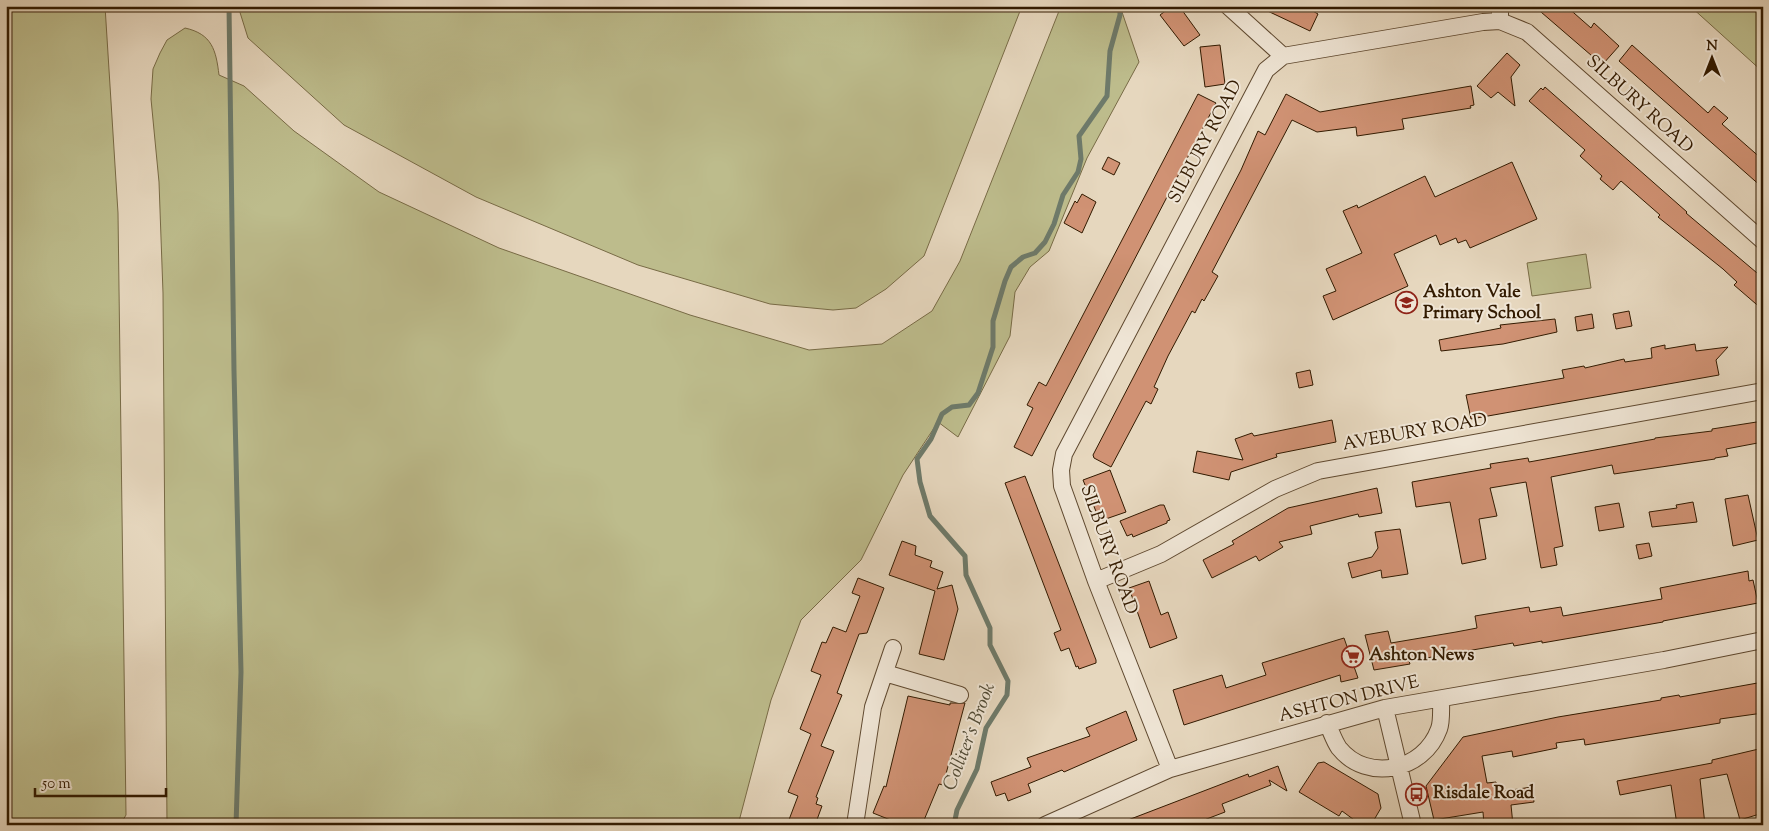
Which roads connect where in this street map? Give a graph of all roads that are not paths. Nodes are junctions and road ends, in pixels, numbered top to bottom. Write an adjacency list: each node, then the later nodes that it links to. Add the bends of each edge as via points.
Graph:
1 (1228, 6): 3 (street)
2 (1500, 14): 3 (street, SILBURY ROAD, via 1483,22); 4 (street, SILBURY ROAD, via 1527,32)
3 (1283, 56): 6 (street, SILBURY ROAD, via 1266,70 1064,454 1062,486)
4 (1763, 241)
5 (1763, 392): 6 (street, AVEBURY ROAD, via 1318,471 1275,489 1161,554)
6 (1096, 581): 15 (street, SILBURY ROAD)
7 (1763, 640): 11 (street, ASHTON DRIVE)
8 (893, 648): 9 (street)
9 (885, 673): 10 (street); 16 (street, via 873,707)
10 (960, 695)
11 (1441, 699): 12 (street, ASHTON DRIVE); 14 (street, via 1440,728 1430,747 1414,761)
12 (1385, 708): 13 (street, ASHTON DRIVE); 14 (street)
13 (1327, 724): 14 (street, via 1338,747 1352,760 1377,769); 15 (street, ASHTON DRIVE)
14 (1400, 767): 18 (street)
15 (1170, 769): 17 (street, ASHTON DRIVE)
16 (855, 825)
17 (1045, 825)
18 (1413, 825)

